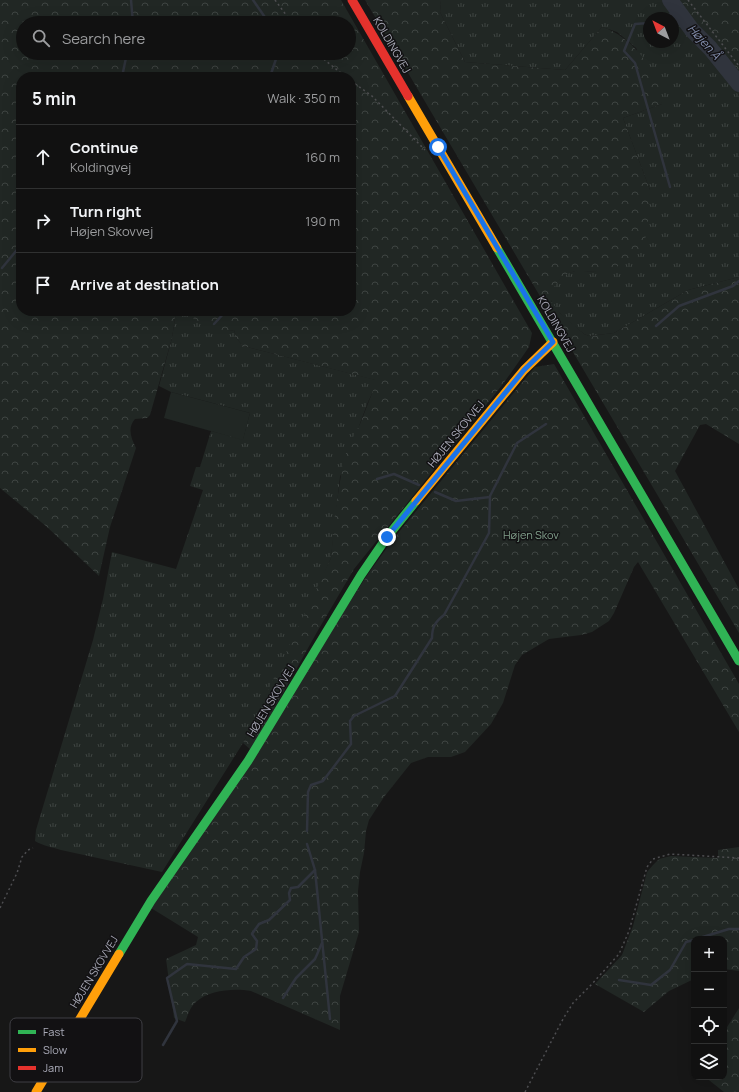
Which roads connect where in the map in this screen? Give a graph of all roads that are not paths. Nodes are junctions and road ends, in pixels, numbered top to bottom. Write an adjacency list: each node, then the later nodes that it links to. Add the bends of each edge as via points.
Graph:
1 (352, 0): 2 (street, KOLDINGVEJ)
2 (553, 342): 3 (street, KOLDINGVEJ); 4 (street, HØJEN SKOVVEJ, via 524,370 387,537 361,575 248,761 151,901)
3 (739, 661)
4 (81, 1018)
5 (42, 1082): 6 (street, HØJEN SKOVVEJ)
6 (36, 1092)

